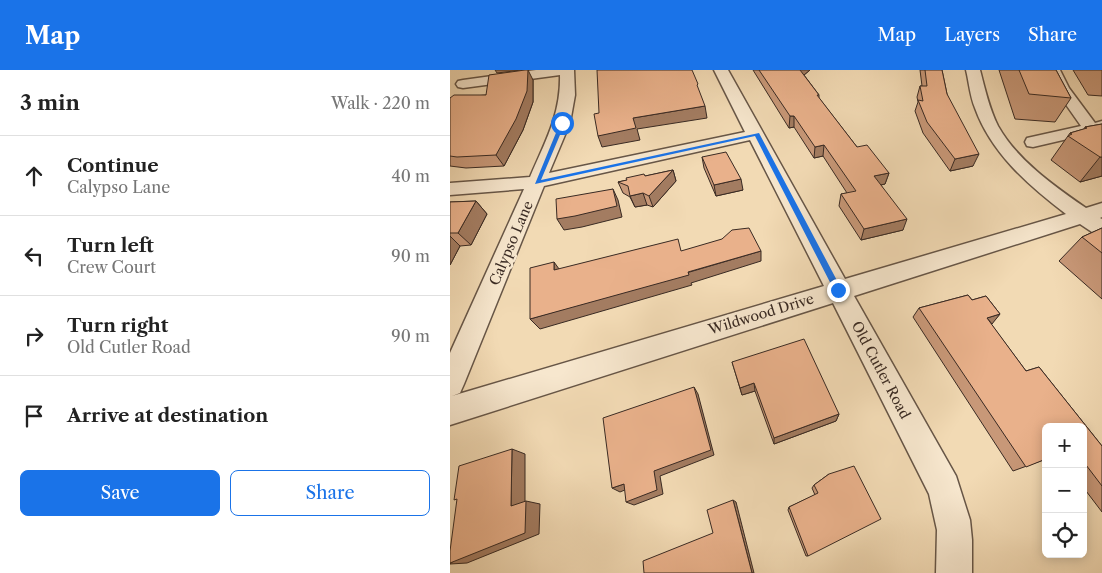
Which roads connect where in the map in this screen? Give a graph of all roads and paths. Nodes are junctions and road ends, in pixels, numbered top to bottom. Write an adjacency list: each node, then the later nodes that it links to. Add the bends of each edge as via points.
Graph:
1 (567, 70): 5 (street); 9 (street, Calypso Lane, via 565,114)
2 (721, 70): 7 (street, Old Cutler Road)
3 (973, 70): 11 (street, via 982,109 1008,151 1042,185)
4 (1053, 70): 6 (street, via 1062,89)
5 (463, 84)
6 (1096, 127): 8 (street)
7 (757, 134): 9 (street); 12 (street, Old Cutler Road)
8 (1033, 142)
9 (537, 182): 10 (street); 13 (street, Calypso Lane)
10 (450, 189)
11 (1096, 219): 12 (street, Wildwood Drive)
12 (838, 290): 14 (street, Wildwood Drive); 15 (street, Old Cutler Road, via 944,488 956,537)
13 (450, 384)
14 (450, 411)
15 (954, 573)

